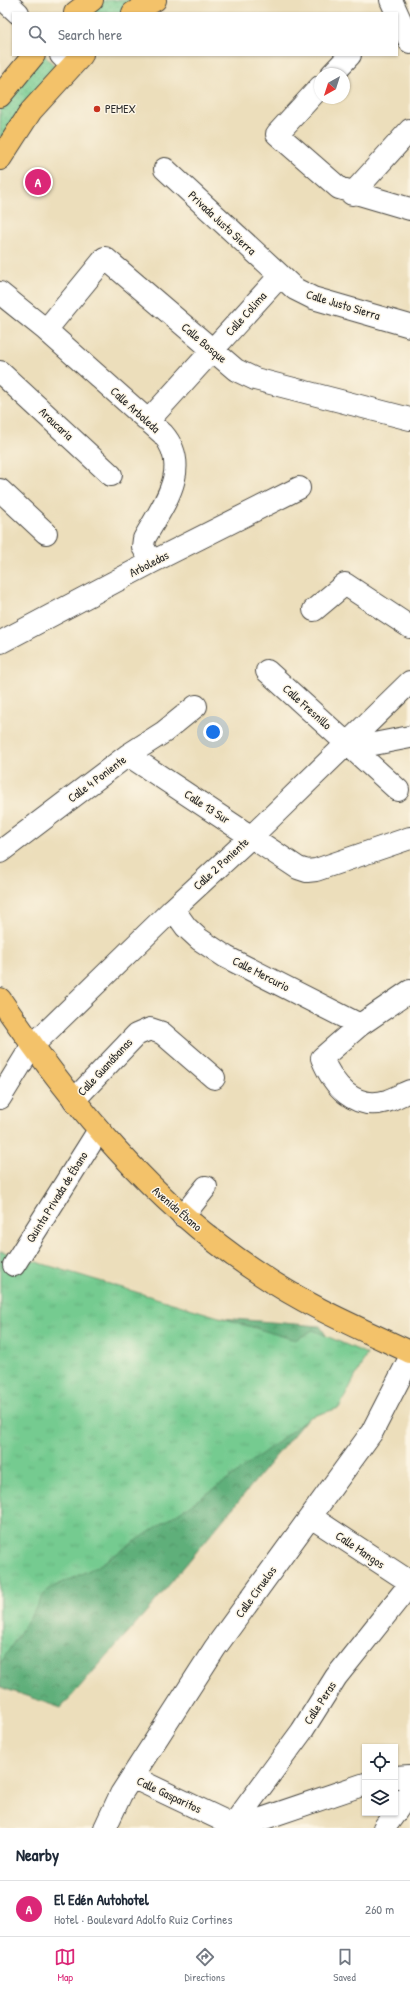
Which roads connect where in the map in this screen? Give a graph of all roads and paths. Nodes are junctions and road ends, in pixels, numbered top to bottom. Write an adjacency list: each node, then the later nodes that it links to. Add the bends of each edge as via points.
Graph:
1 (4, 0): 5 (street)
2 (92, 0): 6 (main road)
3 (155, 0): 7 (main road)
4 (398, 8): 8 (street)
5 (17, 12)
6 (76, 12)
7 (135, 12)
8 (410, 42)
9 (33, 56): 14 (main road)
10 (349, 56): 12 (street)
11 (71, 58): 16 (main road)
12 (338, 68)
13 (314, 94): 18 (street, via 277,134 339,188)
14 (0, 96)
15 (410, 130): 18 (street)
16 (0, 158)
17 (165, 169): 20 (street, Privada Justo Sierra)
18 (352, 194): 19 (street)
19 (410, 209)
20 (279, 277): 22 (street, Calle Justo Sierra, via 313,298); 24 (street, Calle Colima)
21 (0, 292): 23 (street, Calle Arboleda)
22 (410, 326)
23 (46, 330): 24 (street, Calle Bosque, via 105,258); 27 (street, Calle Arboleda)
24 (213, 352): 26 (street, Calle Bosque, via 236,370 255,379); 27 (street, Calle Colima)
25 (0, 372): 28 (street, Araucaria)
26 (410, 419)
27 (148, 421): 32 (street, Calle Arboleda, via 172,444 176,457 176,472 170,492 144,539 143,547)
28 (111, 475)
29 (299, 488): 32 (street, Arboledas)
30 (0, 490): 31 (street)
31 (46, 533)
32 (152, 562): 35 (street, Arboledas)
33 (314, 610): 34 (street, via 346,584)
34 (410, 627)
35 (1, 642)
36 (268, 671): 40 (street, Calle Fresnillo)
37 (410, 682): 40 (street, Calle 2 Poniente)
38 (196, 706): 41 (street, Calle 4 Poniente, via 148,744)
39 (410, 736): 40 (street, via 374,744)
40 (347, 742): 42 (street, Calle Fresnillo); 43 (street, Calle 2 Poniente)
41 (128, 755): 43 (street, Calle 13 Sur); 45 (street, Calle 4 Poniente)
42 (398, 790)
43 (252, 836): 44 (street, Calle 13 Sur, via 298,868 307,871); 46 (street, Calle 2 Poniente)
44 (410, 838)
45 (0, 852)
46 (173, 909): 49 (street, Calle Mercurio, via 199,939 226,957); 50 (street, Calle 2 Poniente)
47 (410, 991): 49 (street)
48 (0, 1000): 50 (main road, Avenida Ébano)
49 (360, 1024): 52 (street, via 322,1058 328,1074 345,1094 370,1103 386,1101)
50 (32, 1046): 53 (street, Calle 2 Poniente); 54 (main road, Avenida Ébano)
51 (214, 1078): 54 (street, Calle Guanábanas, via 162,1034 150,1029 136,1034)
52 (410, 1091)
53 (0, 1098)
54 (74, 1100): 55 (main road, Avenida Ébano)
55 (99, 1130): 57 (main road, Avenida Ébano, via 133,1169); 58 (street, Quinta Privada de Ébano)
56 (206, 1187): 57 (street)
57 (183, 1216): 59 (main road, Avenida Ébano, via 227,1251 298,1298)
58 (14, 1265)
59 (410, 1352)
60 (410, 1358): 61 (street, Calle Ciruelos, via 372,1432)
61 (311, 1517): 62 (street, Calle Mangos); 64 (street, Calle Ciruelos, via 215,1648)
62 (410, 1583): 70 (street, Calle Peras, via 336,1677 302,1731)
63 (410, 1776): 65 (street)
64 (132, 1777): 70 (street, Calle Gasparitos); 71 (street, Calle Ciruelos)
65 (398, 1777)
66 (362, 1785): 70 (street, via 248,1825)
67 (410, 1791): 68 (street)
68 (398, 1809)
69 (393, 1816): 72 (street)
70 (233, 1825)
71 (105, 1828)
72 (384, 1828)

